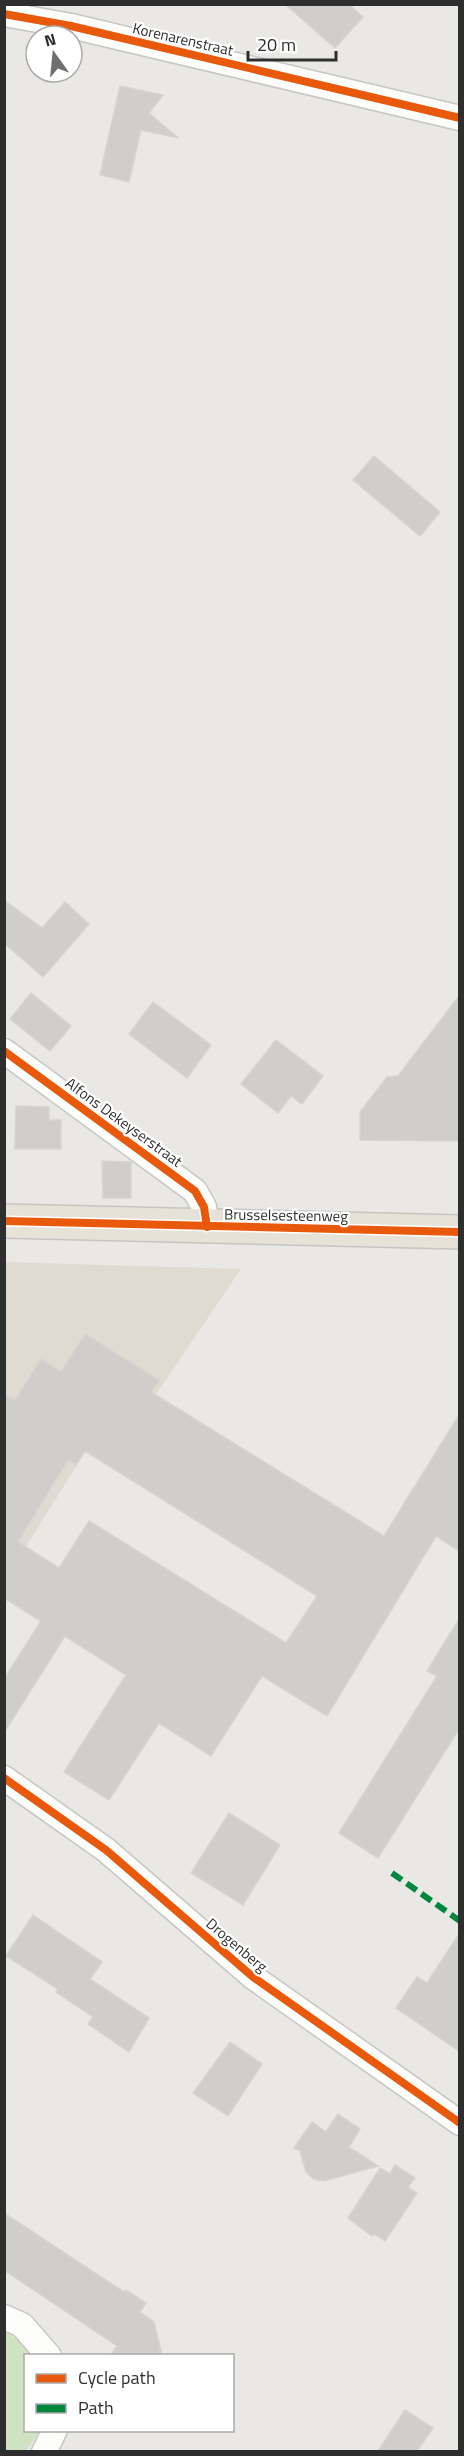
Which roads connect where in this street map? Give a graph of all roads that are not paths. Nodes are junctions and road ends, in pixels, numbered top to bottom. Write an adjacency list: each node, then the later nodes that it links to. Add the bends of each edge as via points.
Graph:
1 (4, 14): 2 (street, Korenarenstraat, via 71,26)
2 (459, 118)
3 (4, 1051): 5 (street, Alfons Dekeyserstraat, via 195,1191 204,1207)
4 (4, 1221): 5 (main road, Brusselsesteenweg)
5 (207, 1227): 6 (main road, Brusselsesteenweg)
6 (459, 1233)
7 (4, 1778): 8 (street, Drogenberg, via 106,1850 253,1977)
8 (459, 2123)
9 (4, 2317): 10 (street, via 22,2325)
10 (48, 2354)
11 (54, 2432): 12 (street)
12 (44, 2451)

